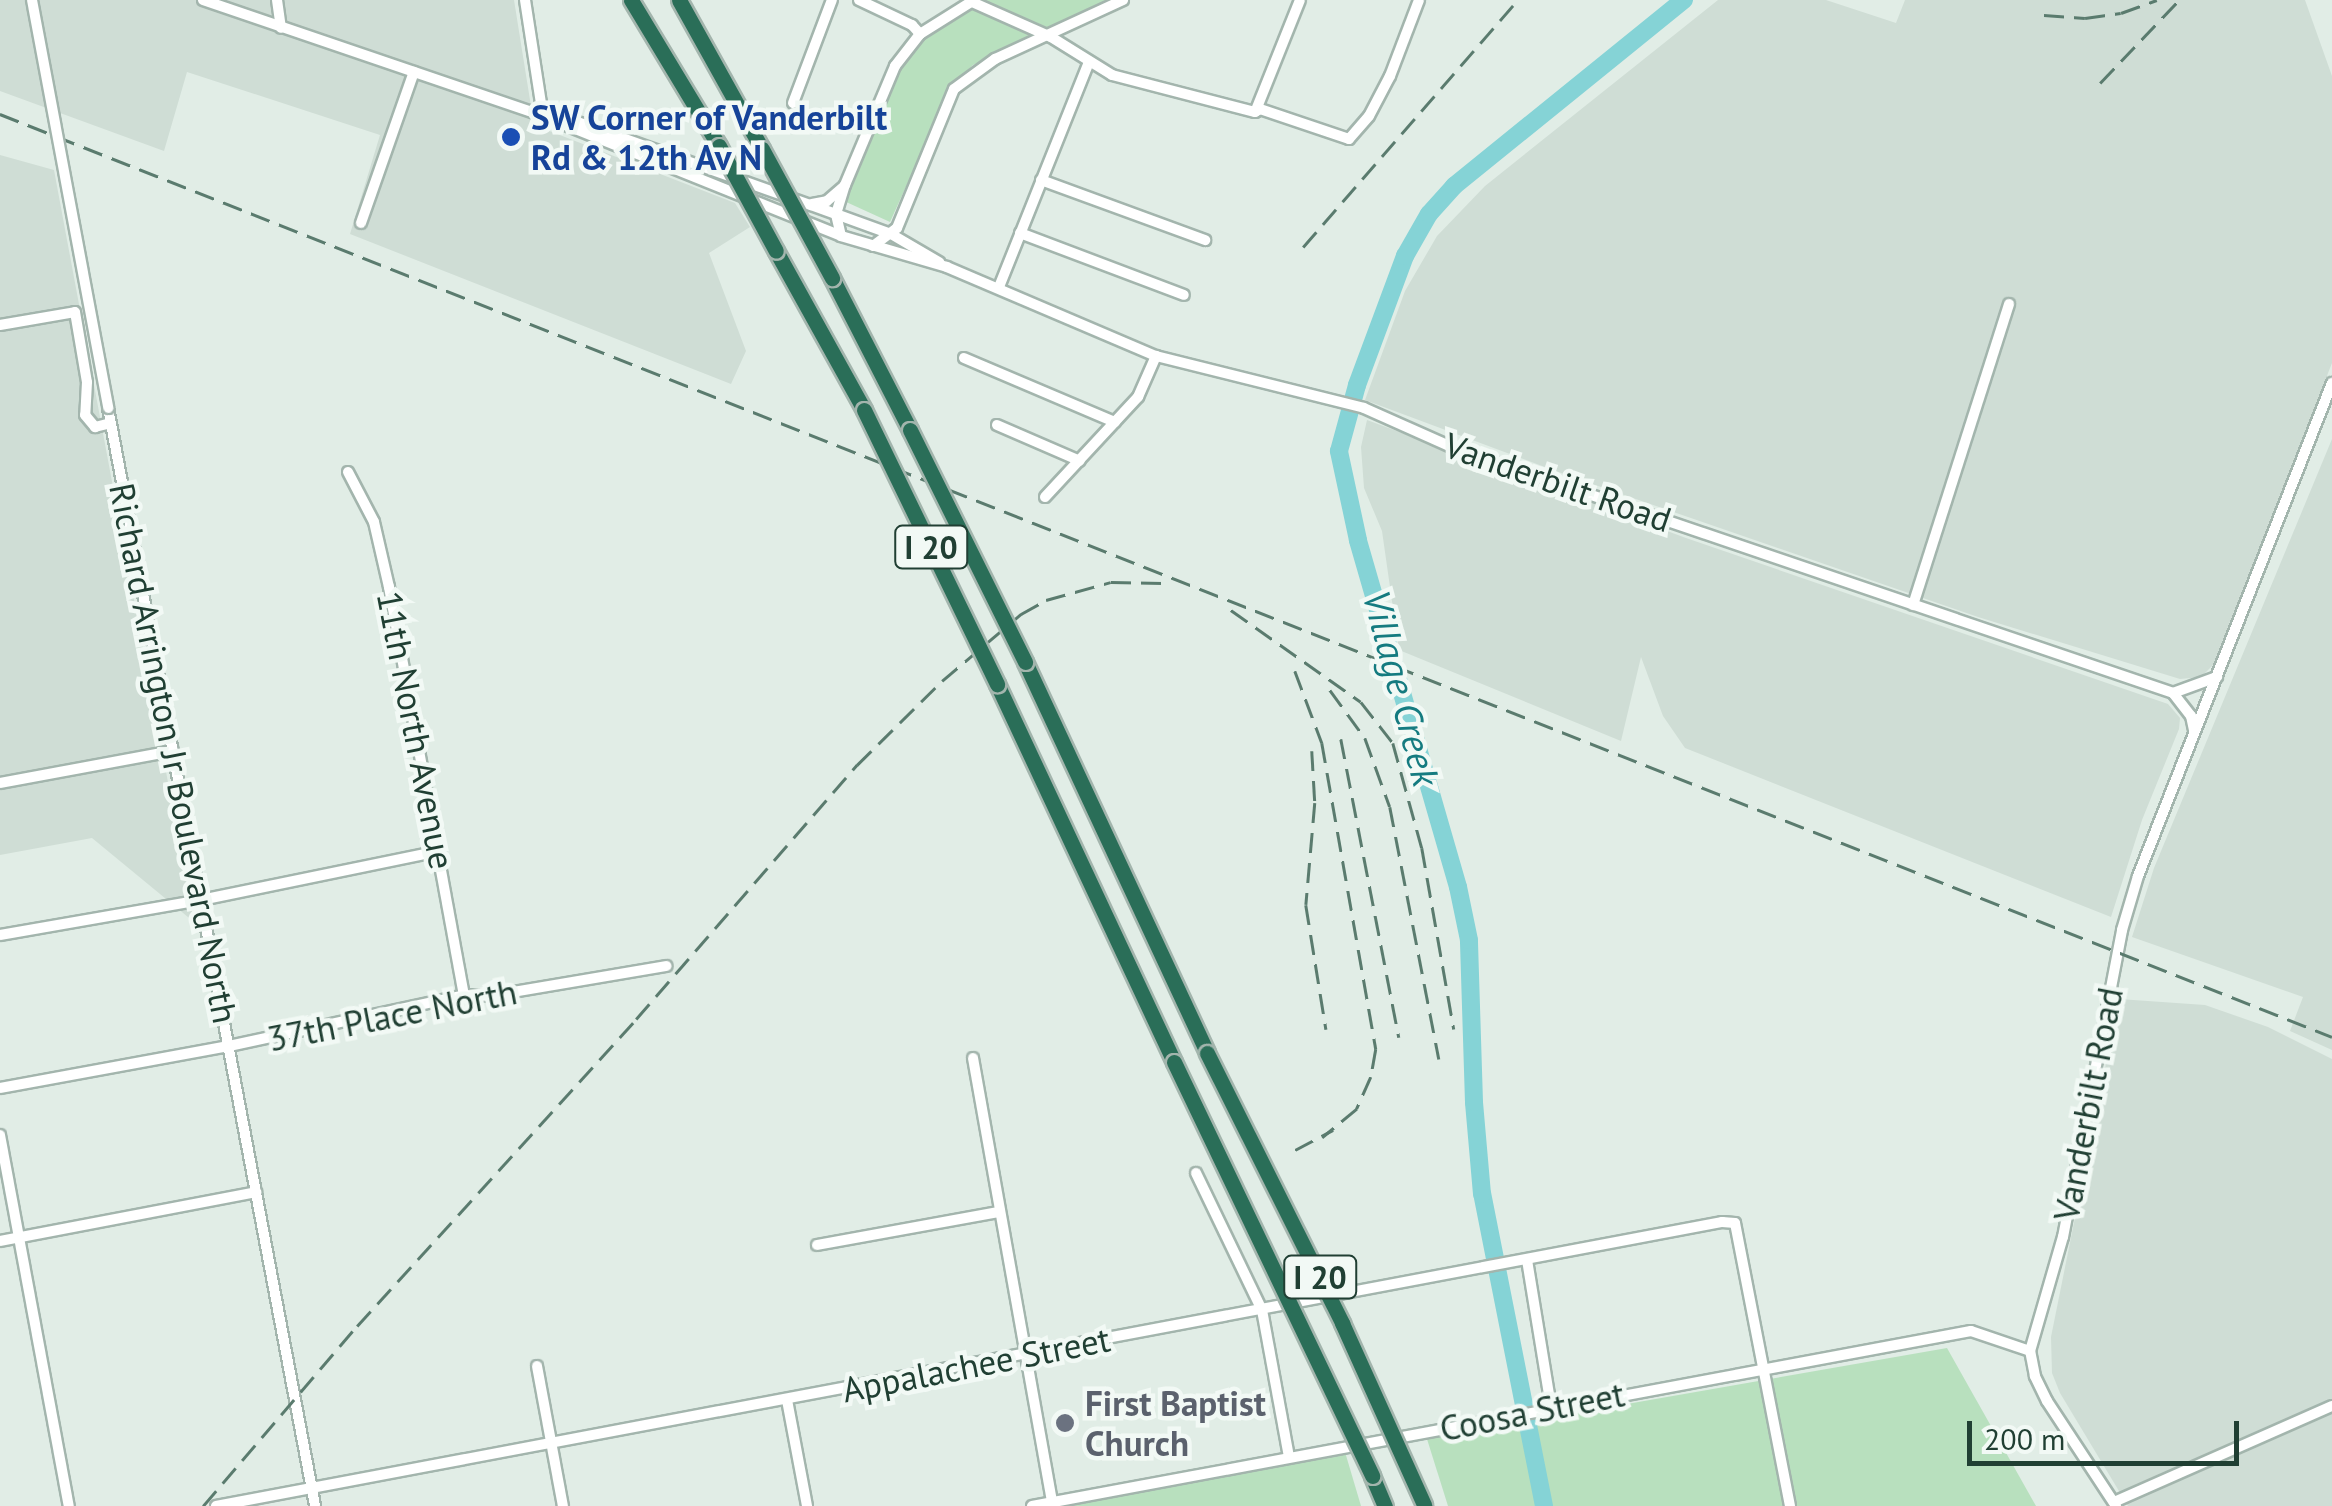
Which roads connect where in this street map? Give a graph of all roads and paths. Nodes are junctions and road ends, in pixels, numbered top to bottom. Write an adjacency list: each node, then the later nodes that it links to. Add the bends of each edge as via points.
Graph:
1 (32, 0): 42 (street, Richard Arrington Jr Boulevard North, bridge)
2 (203, 0): 13 (street, Vanderbilt Road)
3 (277, 0): 13 (street)
4 (525, 0): 20 (street)
5 (631, 0): 88 (highway, I 20, bridge, via 864,410)
6 (679, 0): 89 (highway, I 20, bridge, via 832,278 1025,662)
7 (832, 0): 18 (street)
8 (859, 0): 14 (street)
9 (1124, 0): 15 (street)
10 (1300, 0): 19 (street)
11 (1418, 0): 19 (street, via 1390,76 1349,139)
12 (973, 1): 14 (street); 15 (street)
13 (282, 28): 17 (street, Vanderbilt Road)
14 (920, 34): 22 (street, via 895,66)
15 (1051, 37): 16 (street); 25 (street, via 974,70 954,89)
16 (1088, 64): 19 (street); 21 (street)
17 (414, 72): 20 (street, Vanderbilt Road); 26 (street)
18 (793, 104)
19 (1255, 112)
20 (543, 116): 23 (street, Vanderbilt Road, via 566,118); 29 (street, Vanderbilt Road)
21 (1042, 180): 27 (street); 30 (street)
22 (845, 185): 23 (street, via 827,201); 24 (street)
23 (811, 204): 24 (street, Vanderbilt Road)
24 (836, 214): 28 (street, Vanderbilt Road); 29 (street)
25 (903, 214): 28 (street); 32 (street, via 908,233)
26 (360, 223)
27 (1020, 233): 34 (street); 35 (street)
28 (891, 234): 31 (street); 32 (street, Vanderbilt Road)
29 (841, 236): 31 (street, Vanderbilt Road)
30 (1206, 240)
31 (873, 246): 33 (street, Vanderbilt Road)
32 (926, 253): 33 (street, Vanderbilt Road)
33 (948, 267): 34 (street, Vanderbilt Road)
34 (999, 287): 38 (street, Vanderbilt Road)
35 (1184, 294)
36 (2008, 304): 47 (street)
37 (0, 325): 42 (street, via 75,312 87,382 85,415 94,427)
38 (1156, 356): 41 (street, via 1138,397); 47 (street, Vanderbilt Road, via 1364,408 1456,449)
39 (964, 358): 41 (street)
40 (2332, 383): 48 (street, Vanderbilt Road)
41 (1115, 422): 44 (street)
42 (111, 423): 51 (street, Richard Arrington Jr Boulevard North)
43 (997, 425): 44 (street)
44 (1080, 461): 46 (street)
45 (348, 472): 53 (street, 11th North Avenue, via 374,522)
46 (1045, 497)
47 (1913, 605): 49 (street, Vanderbilt Road)
48 (2217, 677): 49 (street); 50 (street, Vanderbilt Road)
49 (2173, 693): 50 (street, via 2191,716)
50 (2194, 738): 70 (street, Vanderbilt Road, via 2122,930 2063,1237)
51 (173, 750): 52 (street); 54 (street, Richard Arrington Jr Boulevard North)
52 (0, 783)
53 (440, 851): 54 (street); 57 (street, 11th North Avenue)
54 (201, 900): 55 (street); 58 (street, Richard Arrington Jr Boulevard North)
55 (0, 935)
56 (666, 966): 57 (street, 37th Place North, via 489,996)
57 (464, 994): 58 (street, 37th Place North)
58 (229, 1046): 60 (street, 37th Place North); 63 (street, Richard Arrington Jr Boulevard North)
59 (973, 1058): 64 (street)
60 (0, 1088)
61 (0, 1134): 65 (street)
62 (1196, 1173): 69 (street)
63 (256, 1192): 65 (street); 79 (street, Richard Arrington Jr Boulevard North)
64 (999, 1212): 67 (street); 71 (street)
65 (20, 1237): 66 (street); 82 (street)
66 (0, 1240)
67 (817, 1245)
68 (1523, 1261): 69 (street, Appalachee Street); 73 (street, Appalachee Street, via 1735,1223); 76 (street)
69 (1262, 1310): 71 (street, Appalachee Street); 78 (street)
70 (2030, 1350): 73 (street, Coosa Street, via 1971,1331); 81 (street, via 2047,1401)
71 (1024, 1355): 74 (street, Appalachee Street); 80 (street)
72 (537, 1366): 77 (street)
73 (1764, 1369): 76 (street, Coosa Street); 90 (street)
74 (787, 1400): 77 (street, Appalachee Street); 86 (street)
75 (2332, 1406): 81 (street)
76 (1548, 1408): 78 (street, Coosa Street)
77 (551, 1441): 79 (street, Appalachee Street); 85 (street)
78 (1289, 1457): 80 (street, Coosa Street)
79 (312, 1486): 83 (street, Appalachee Street); 84 (street, Richard Arrington Jr Boulevard North)
80 (1052, 1502): 87 (street, Coosa Street)
81 (2115, 1504)
82 (69, 1506)
83 (216, 1506)
84 (316, 1506)
85 (563, 1506)
86 (807, 1506)
87 (1032, 1506)
88 (1385, 1506)
89 (1424, 1506)
90 (1790, 1506)

